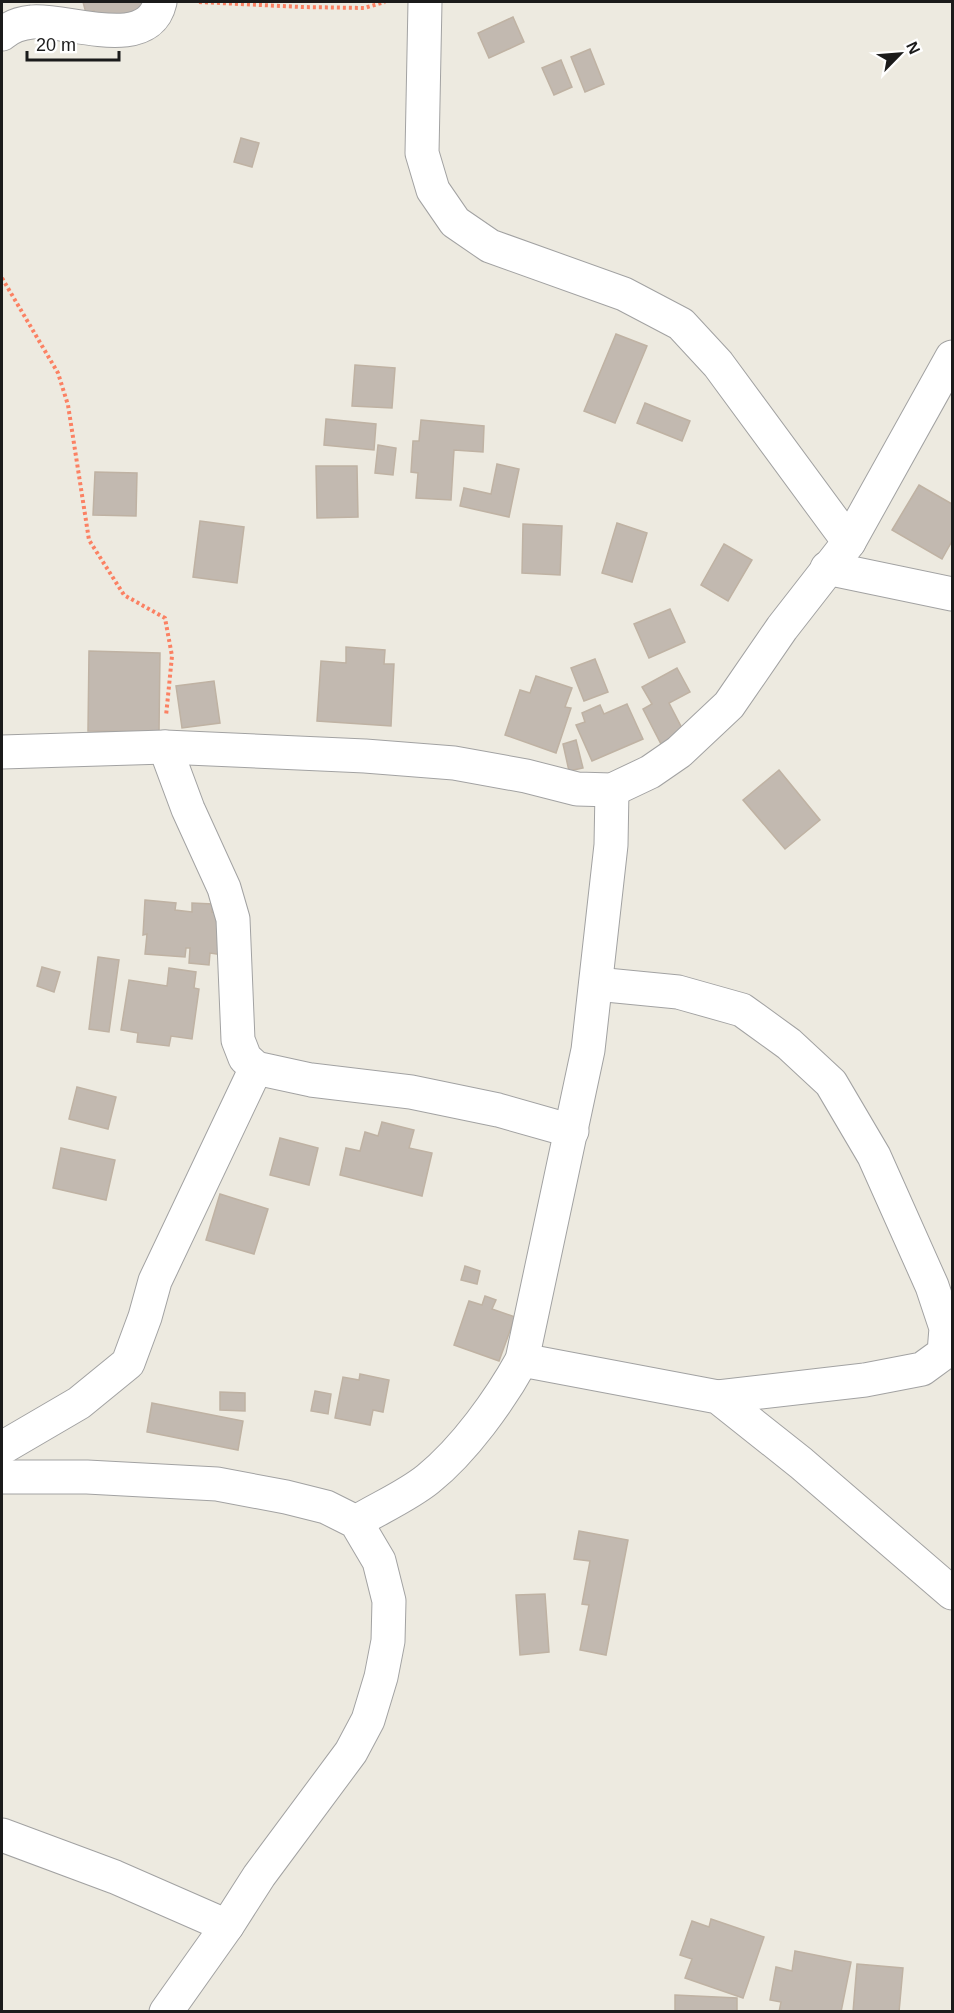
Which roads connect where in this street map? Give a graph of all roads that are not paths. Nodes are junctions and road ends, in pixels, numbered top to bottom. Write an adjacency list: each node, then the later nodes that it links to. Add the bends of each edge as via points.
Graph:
1 (160, 2): 3 (street, via 154,16 127,30 33,21 18,24)
2 (425, 2): 5 (street, via 422,153 433,190 455,222 490,246 624,294 681,324 718,364)
3 (2, 34)
4 (952, 357): 5 (street)
5 (849, 542): 6 (street)
6 (827, 568): 7 (street); 10 (street, via 729,705 679,752 650,772)
7 (952, 594)
8 (162, 747): 9 (street); 10 (street, via 454,763 577,789); 12 (street, via 224,888 233,919 238,1040 245,1058)
9 (2, 752)
10 (612, 790): 11 (street, via 611,845)
11 (596, 984): 13 (street); 15 (street, via 678,992 742,1010 789,1044 831,1083 879,1166 932,1286 946,1328 944,1353 922,1369 865,1380)
12 (256, 1068): 13 (street, via 311,1080 411,1092); 16 (street, via 155,1281 128,1363 79,1403)
13 (572, 1131): 14 (street)
14 (522, 1360): 15 (street); 18 (street, via 504,1392 452,1456 427,1480)
15 (718, 1397): 19 (street)
16 (2, 1448)
17 (2, 1477): 18 (street, via 217,1484 326,1507)
18 (356, 1522): 21 (street, via 379,1561 389,1601 388,1641 368,1720 351,1752)
19 (952, 1593)
20 (2, 1835): 21 (street, via 115,1877)
21 (227, 1926): 22 (street)
22 (166, 2012)

